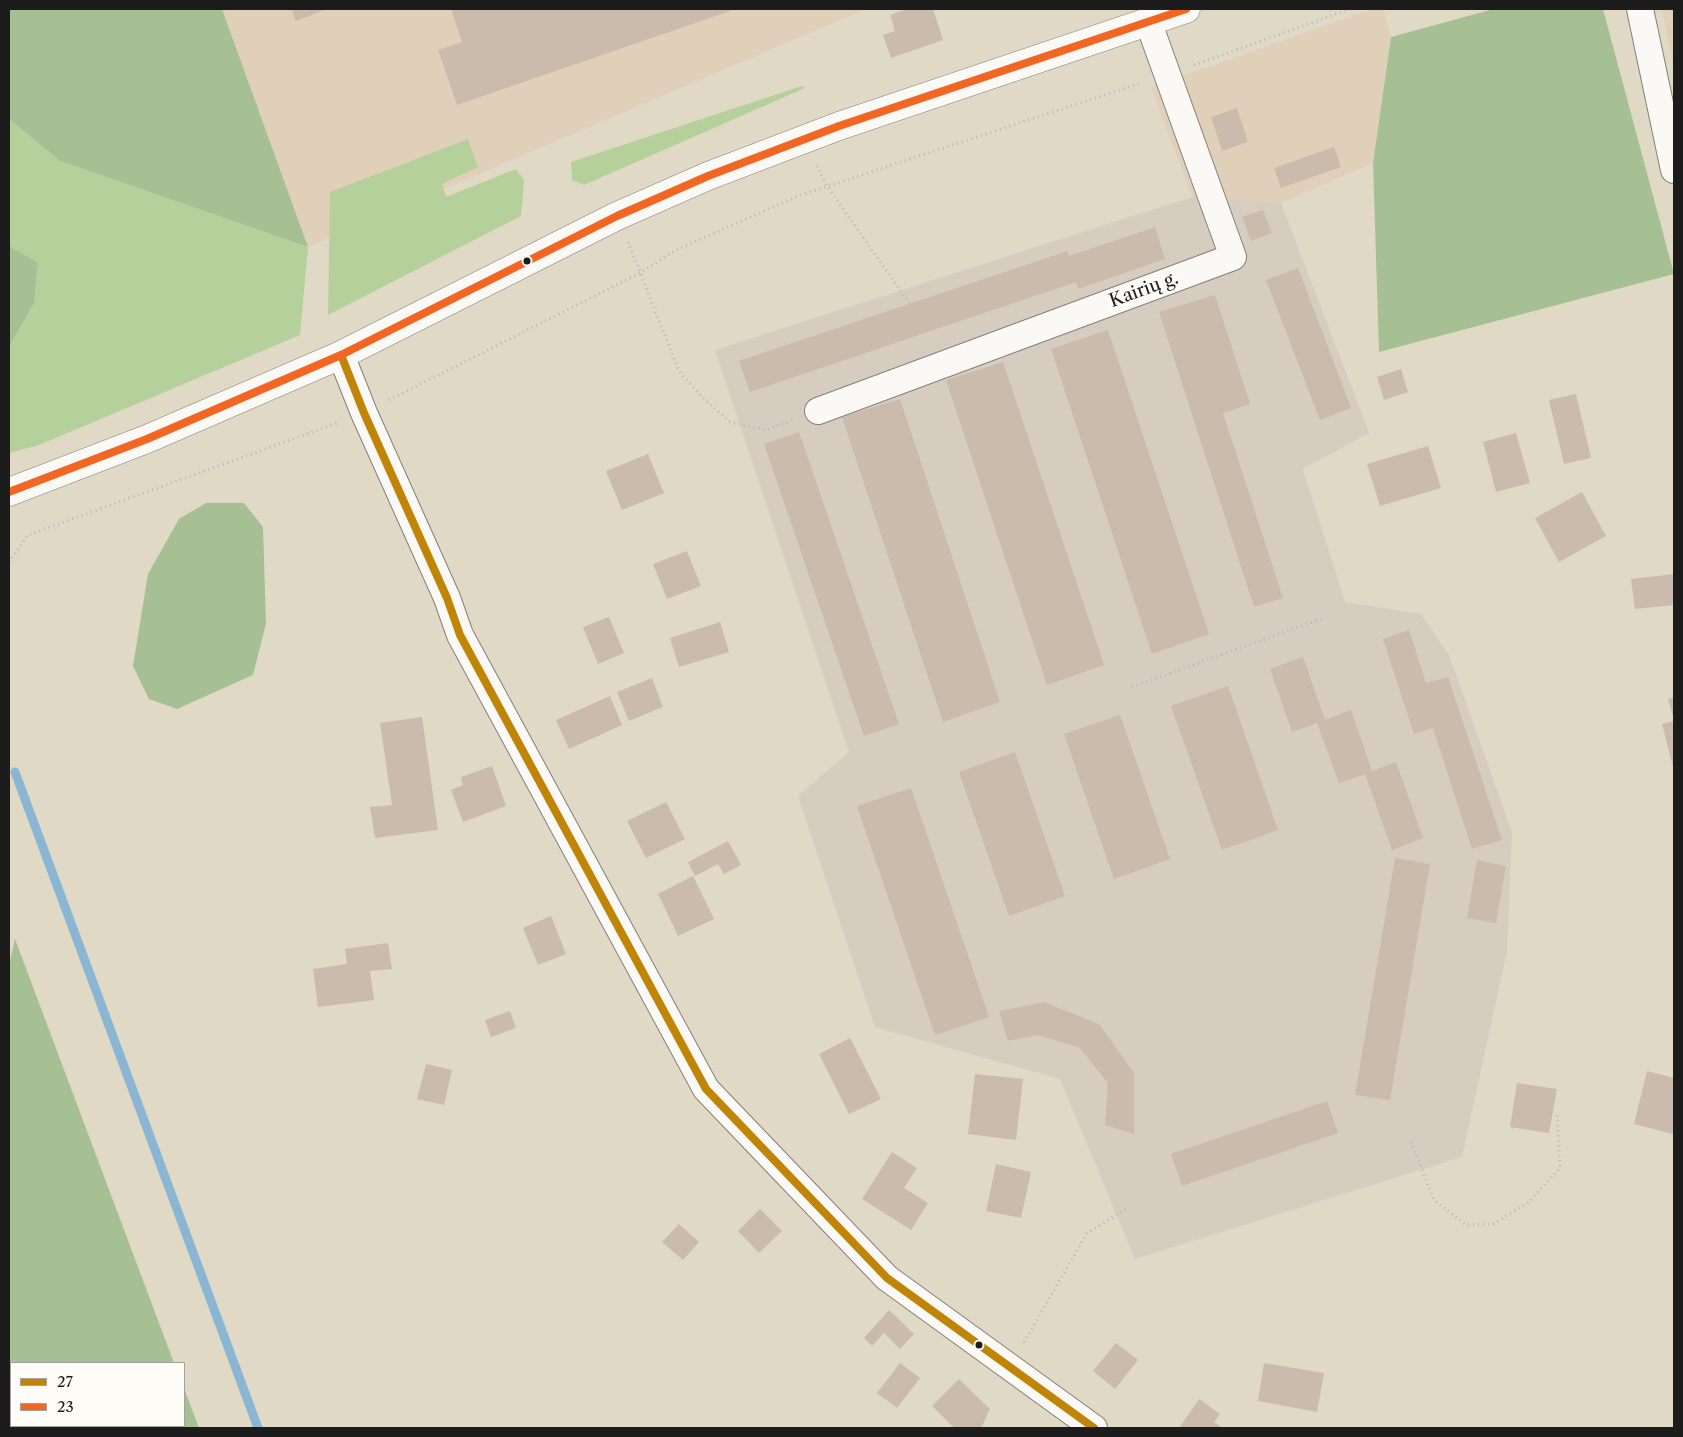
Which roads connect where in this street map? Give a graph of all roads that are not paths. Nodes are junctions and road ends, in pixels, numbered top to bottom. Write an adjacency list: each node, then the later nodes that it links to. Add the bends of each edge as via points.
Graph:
1 (1186, 9): 3 (highway)
2 (1640, 9): 4 (street)
3 (1148, 21): 5 (highway, via 803,139 708,176 617,216); 6 (street, Kairių g., via 1234,257)
4 (1674, 170)
5 (341, 355): 7 (highway, via 147,439); 8 (street, via 447,598 460,635 706,1088 886,1278)
6 (818, 411)
7 (9, 492)
8 (1094, 1428)

